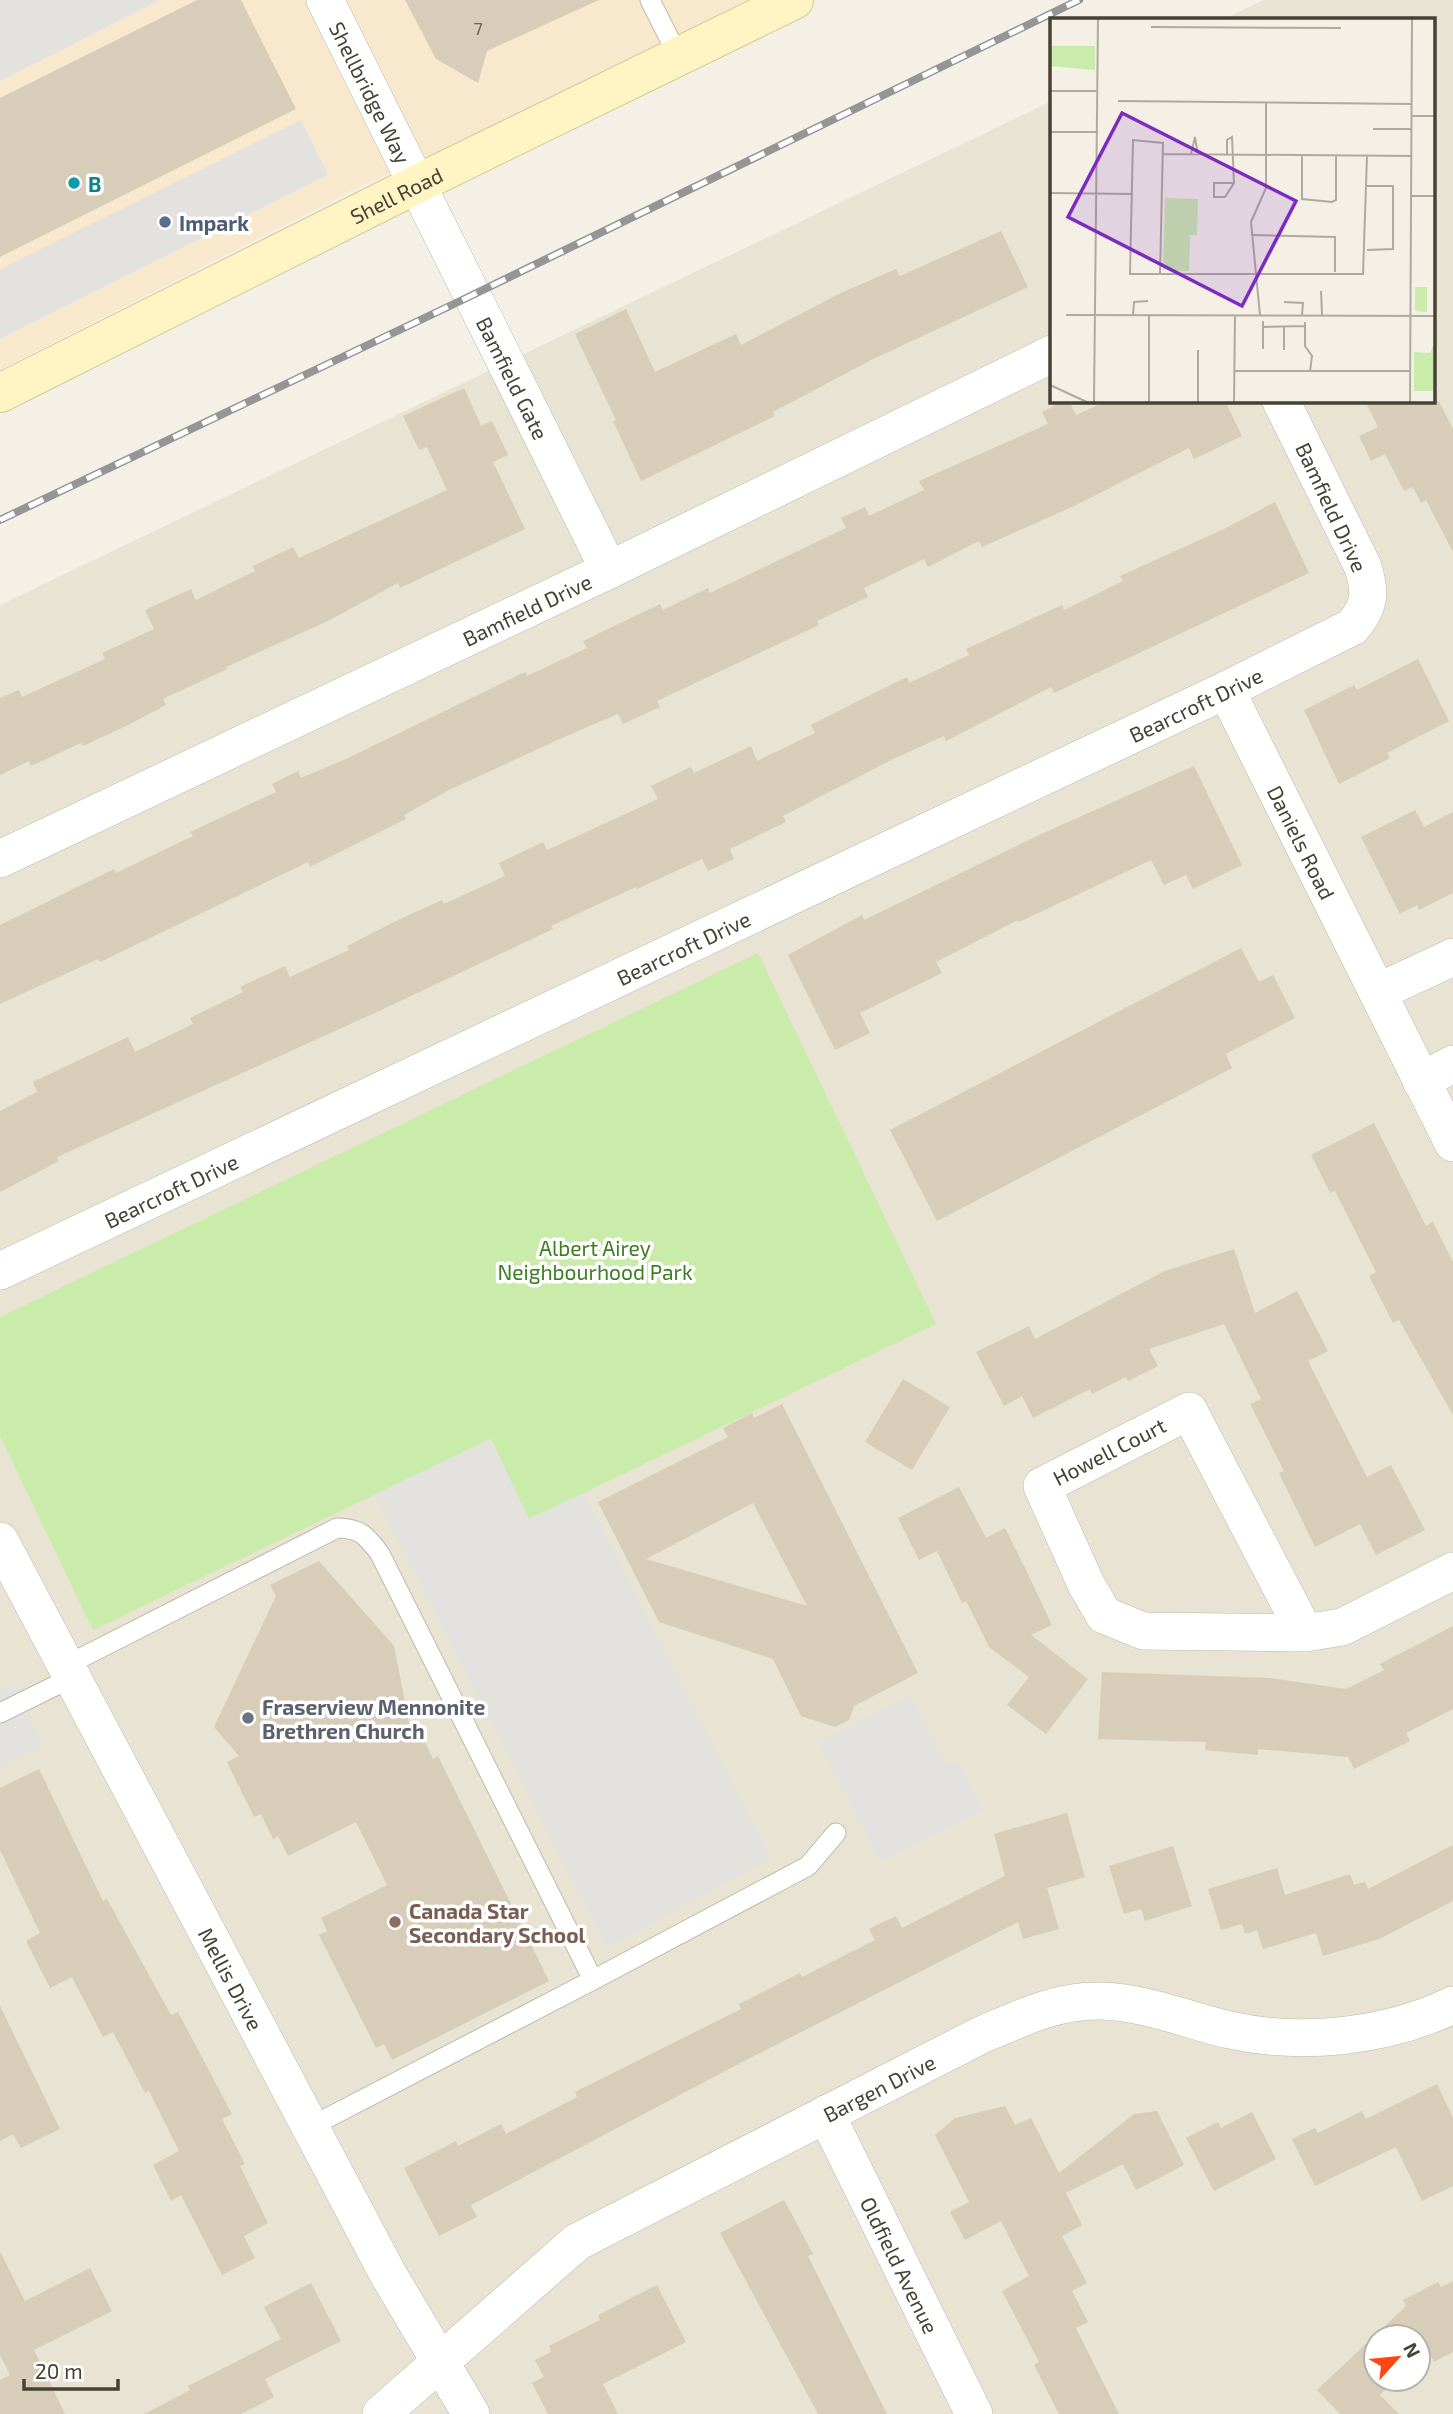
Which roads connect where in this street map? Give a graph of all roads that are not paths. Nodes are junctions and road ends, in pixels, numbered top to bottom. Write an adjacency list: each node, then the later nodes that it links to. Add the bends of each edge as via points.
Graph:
1 (325, 0): 5 (street, Shellbridge Way)
2 (650, 0): 4 (lane)
3 (794, 0): 4 (main road, Shell Road)
4 (679, 58): 5 (main road, Shell Road)
5 (416, 184): 7 (main road, Shell Road); 9 (street, Bamfield Gate)
6 (1050, 355): 9 (street, Bamfield Drive)
7 (0, 393)
8 (1281, 402): 10 (street, Bamfield Drive, via 1363,567 1370,589)
9 (609, 570): 12 (street, Bamfield Drive)
10 (1362, 615): 11 (street, Bearcroft Drive, via 1352,627)
11 (1226, 690): 14 (street, Daniels Road); 17 (street, Bearcroft Drive)
12 (0, 859)
13 (1453, 957): 14 (street)
14 (1378, 992): 15 (street, Daniels Road)
15 (1437, 1073): 16 (street, Daniels Road)
16 (1453, 1143)
17 (0, 1271)
18 (0, 1541): 21 (street, Mellis Drive)
19 (1453, 1571): 20 (street, Howell Court, via 1342,1627)
20 (1305, 1633): 20 (street, Howell Court, via 1189,1411 1042,1486 1104,1615 1143,1632)
21 (68, 1672): 22 (lane); 24 (lane, via 337,1528 354,1528 367,1535); 27 (street, Mellis Drive)
22 (0, 1713)
23 (836, 1833): 24 (lane, via 808,1866)
24 (593, 1980): 27 (lane)
25 (1453, 2005): 26 (street, Bargen Drive, via 1430,2016 1364,2032 1296,2040 1100,2001 1046,2007)
26 (826, 2114): 28 (street, Bargen Drive, via 577,2242); 31 (street, Oldfield Avenue)
27 (310, 2127): 28 (street, Mellis Drive, via 388,2274)
28 (441, 2360): 29 (street, Bargen Drive); 30 (street, Mellis Drive)
29 (381, 2414)
30 (471, 2414)
31 (974, 2414)

